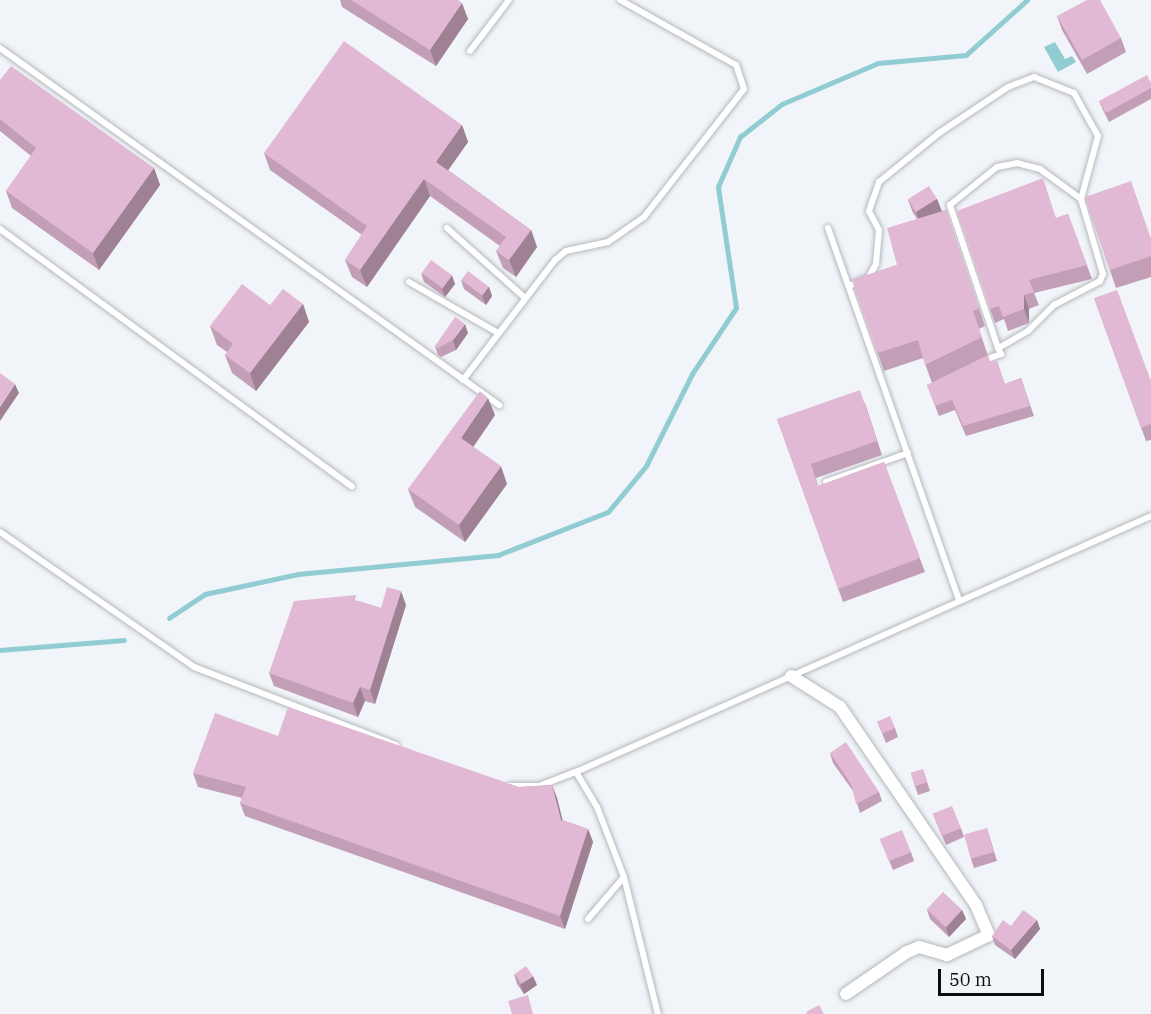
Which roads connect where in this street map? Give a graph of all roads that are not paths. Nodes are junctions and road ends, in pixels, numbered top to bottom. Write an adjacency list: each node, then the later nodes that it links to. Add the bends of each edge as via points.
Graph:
1 (509, 0): 4 (lane)
2 (620, 0): 11 (lane, via 736,65 744,89 644,217 608,242 566,251)
3 (0, 48): 15 (lane)
4 (470, 51)
5 (1081, 199): 10 (lane, via 1098,136 1083,105 1052,81 1034,77 1008,87 939,133 879,182 870,212 879,230 876,264 869,277); 13 (lane, via 1103,274 1100,281 1068,294 1028,331); 13 (lane, via 1040,169 1017,163 997,167 950,205)
6 (447, 228): 11 (lane)
7 (828, 228): 10 (lane)
8 (0, 229): 19 (lane)
9 (409, 282): 12 (lane)
10 (849, 286): 17 (lane)
11 (524, 297): 12 (lane)
12 (498, 333): 15 (lane)
13 (999, 348): 14 (lane, via 1001,354)
14 (975, 364)
15 (464, 380): 16 (lane)
16 (499, 405)
17 (908, 453): 18 (lane); 22 (lane)
18 (826, 482)
19 (352, 487)
20 (1151, 516): 22 (lane)
21 (0, 532): 24 (lane, via 168,650 240,689)
22 (959, 598): 23 (lane)
23 (790, 676): 25 (lane); 29 (street, via 840,707 976,905 989,935 947,955 919,947)
24 (404, 748)
25 (576, 772): 26 (lane, via 539,786); 27 (lane, via 597,807)
26 (501, 783)
27 (624, 877): 28 (lane); 30 (lane)
28 (588, 919)
29 (846, 994)
30 (658, 1014)

